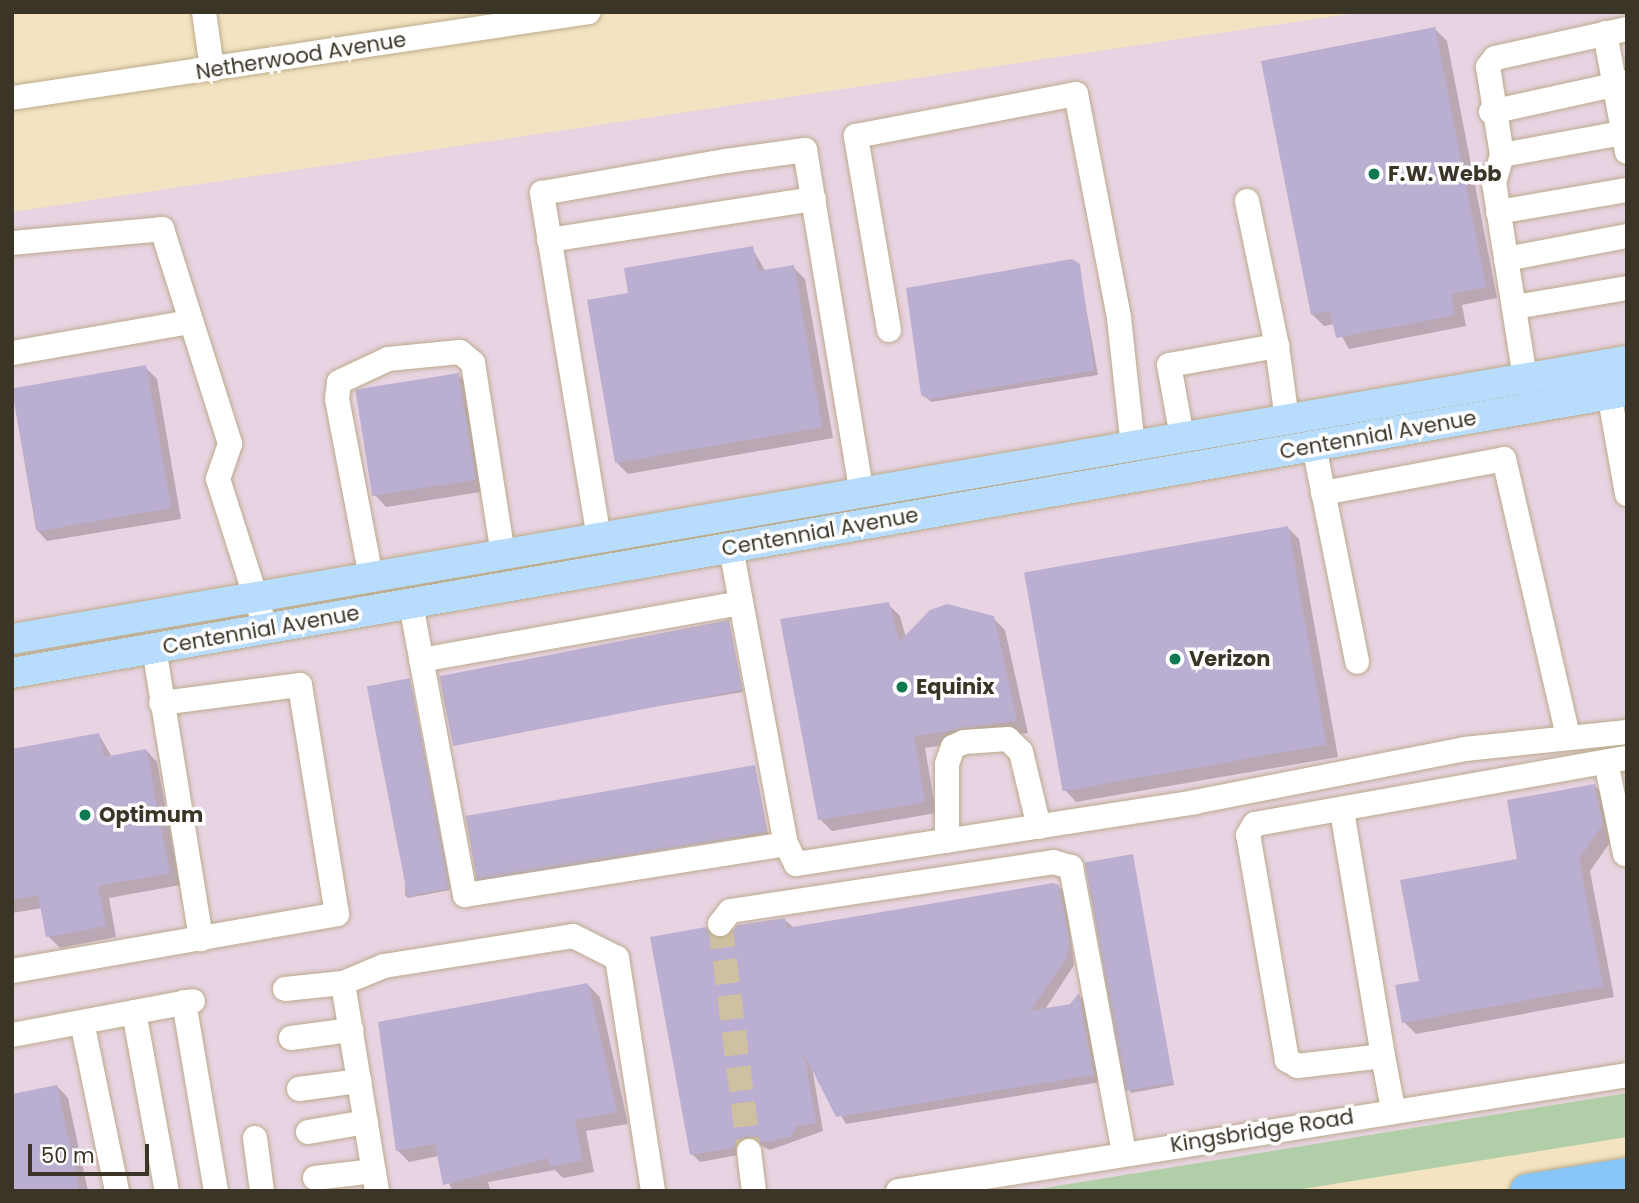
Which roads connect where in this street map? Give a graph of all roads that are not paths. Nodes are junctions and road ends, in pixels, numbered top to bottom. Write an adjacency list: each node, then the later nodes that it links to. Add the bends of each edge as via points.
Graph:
1 (204, 12): 4 (street)
2 (589, 12): 4 (street, Netherwood Avenue)
3 (1616, 31): 5 (street); 7 (street, via 1495,58 1485,80)
4 (212, 69): 6 (street, Netherwood Avenue)
5 (1620, 83): 7 (street); 8 (street)
6 (12, 98)
7 (1491, 112): 9 (street)
8 (1626, 139): 9 (street)
9 (1502, 155): 13 (street, via 1494,183)
10 (1627, 190): 13 (street)
11 (814, 199): 15 (street); 15 (street, via 805,150 726,161 542,193); 31 (street)
12 (1247, 201): 22 (street)
13 (1498, 212): 17 (street)
14 (1627, 236): 17 (street)
15 (549, 240): 34 (street)
16 (12, 243): 20 (street, via 162,229)
17 (1506, 258): 19 (street)
18 (1627, 288): 19 (street)
19 (1515, 307): 25 (street)
20 (189, 322): 23 (street); 38 (street, via 230,444 218,479)
21 (889, 330): 29 (street, via 856,136 1076,94 1119,318)
22 (1277, 346): 27 (street); 28 (street, via 1169,365)
23 (12, 353)
24 (1615, 363): 25 (main road, Centennial Avenue); 26 (street)
25 (1525, 379): 27 (main road, Centennial Avenue)
26 (1618, 393): 30 (main road, Centennial Avenue); 33 (street)
27 (1287, 420): 28 (main road, Centennial Avenue)
28 (1182, 438): 29 (main road, Centennial Avenue)
29 (1133, 446): 31 (main road, Centennial Avenue)
30 (1314, 446): 32 (street); 35 (main road, Centennial Avenue)
31 (862, 493): 34 (main road, Centennial Avenue)
32 (1324, 493): 45 (street); 49 (street, via 1504,459)
33 (1627, 494)
34 (599, 538): 36 (main road, Centennial Avenue)
35 (731, 548): 39 (street); 40 (main road, Centennial Avenue)
36 (503, 554): 37 (main road, Centennial Avenue); 37 (street, via 473,363 460,352 388,359 339,382 337,399)
37 (371, 577): 38 (main road, Centennial Avenue)
38 (258, 596): 41 (street); 42 (main road, Centennial Avenue)
39 (741, 603): 44 (street); 54 (street)
40 (411, 604): 41 (main road, Centennial Avenue); 44 (street)
41 (266, 629): 43 (main road, Centennial Avenue)
42 (12, 639)
43 (154, 648): 46 (main road, Centennial Avenue); 47 (street)
44 (421, 660): 54 (street, via 466,895)
45 (1357, 662)
46 (12, 673)
47 (161, 703): 57 (street); 57 (street, via 300,685 337,914)
48 (1627, 732): 49 (street)
49 (1568, 736): 52 (street)
50 (1616, 760): 51 (street); 55 (street)
51 (1342, 811): 66 (street); 66 (street, via 1255,824 1248,835 1256,888 1287,1060 1298,1066)
52 (1039, 827): 53 (street); 53 (street, via 1021,752 1008,739 964,742 953,747 947,764)
53 (947, 841): 54 (street, via 796,864)
54 (786, 844)
55 (1625, 854)
56 (720, 924): 75 (street, via 730,911 1053,862 1071,867)
57 (201, 939): 58 (street)
58 (12, 971)
59 (343, 983): 60 (street); 63 (street); 83 (street, via 384,966 573,936 617,958)
60 (285, 989)
61 (134, 1012): 62 (street); 80 (street); 81 (street, via 188,1002)
62 (82, 1022): 64 (street); 79 (street)
63 (351, 1030): 65 (street); 68 (street)
64 (12, 1035)
65 (291, 1038)
66 (1383, 1056): 70 (street)
67 (1627, 1075): 70 (street, Kingsbridge Road)
68 (359, 1081): 69 (street); 71 (street)
69 (299, 1089)
70 (1393, 1109): 75 (street, Kingsbridge Road)
71 (366, 1122): 72 (street); 78 (street)
72 (308, 1132)
73 (255, 1138): 82 (street)
74 (750, 1152): 84 (street)
75 (1124, 1154): 85 (street, Kingsbridge Road)
76 (1627, 1175): 86 (highway)
77 (315, 1178): 78 (street)
78 (376, 1181)
79 (117, 1191)
80 (167, 1191)
81 (216, 1191)
82 (262, 1191)
83 (653, 1191)
84 (754, 1191)
85 (898, 1191)
86 (1527, 1191)

